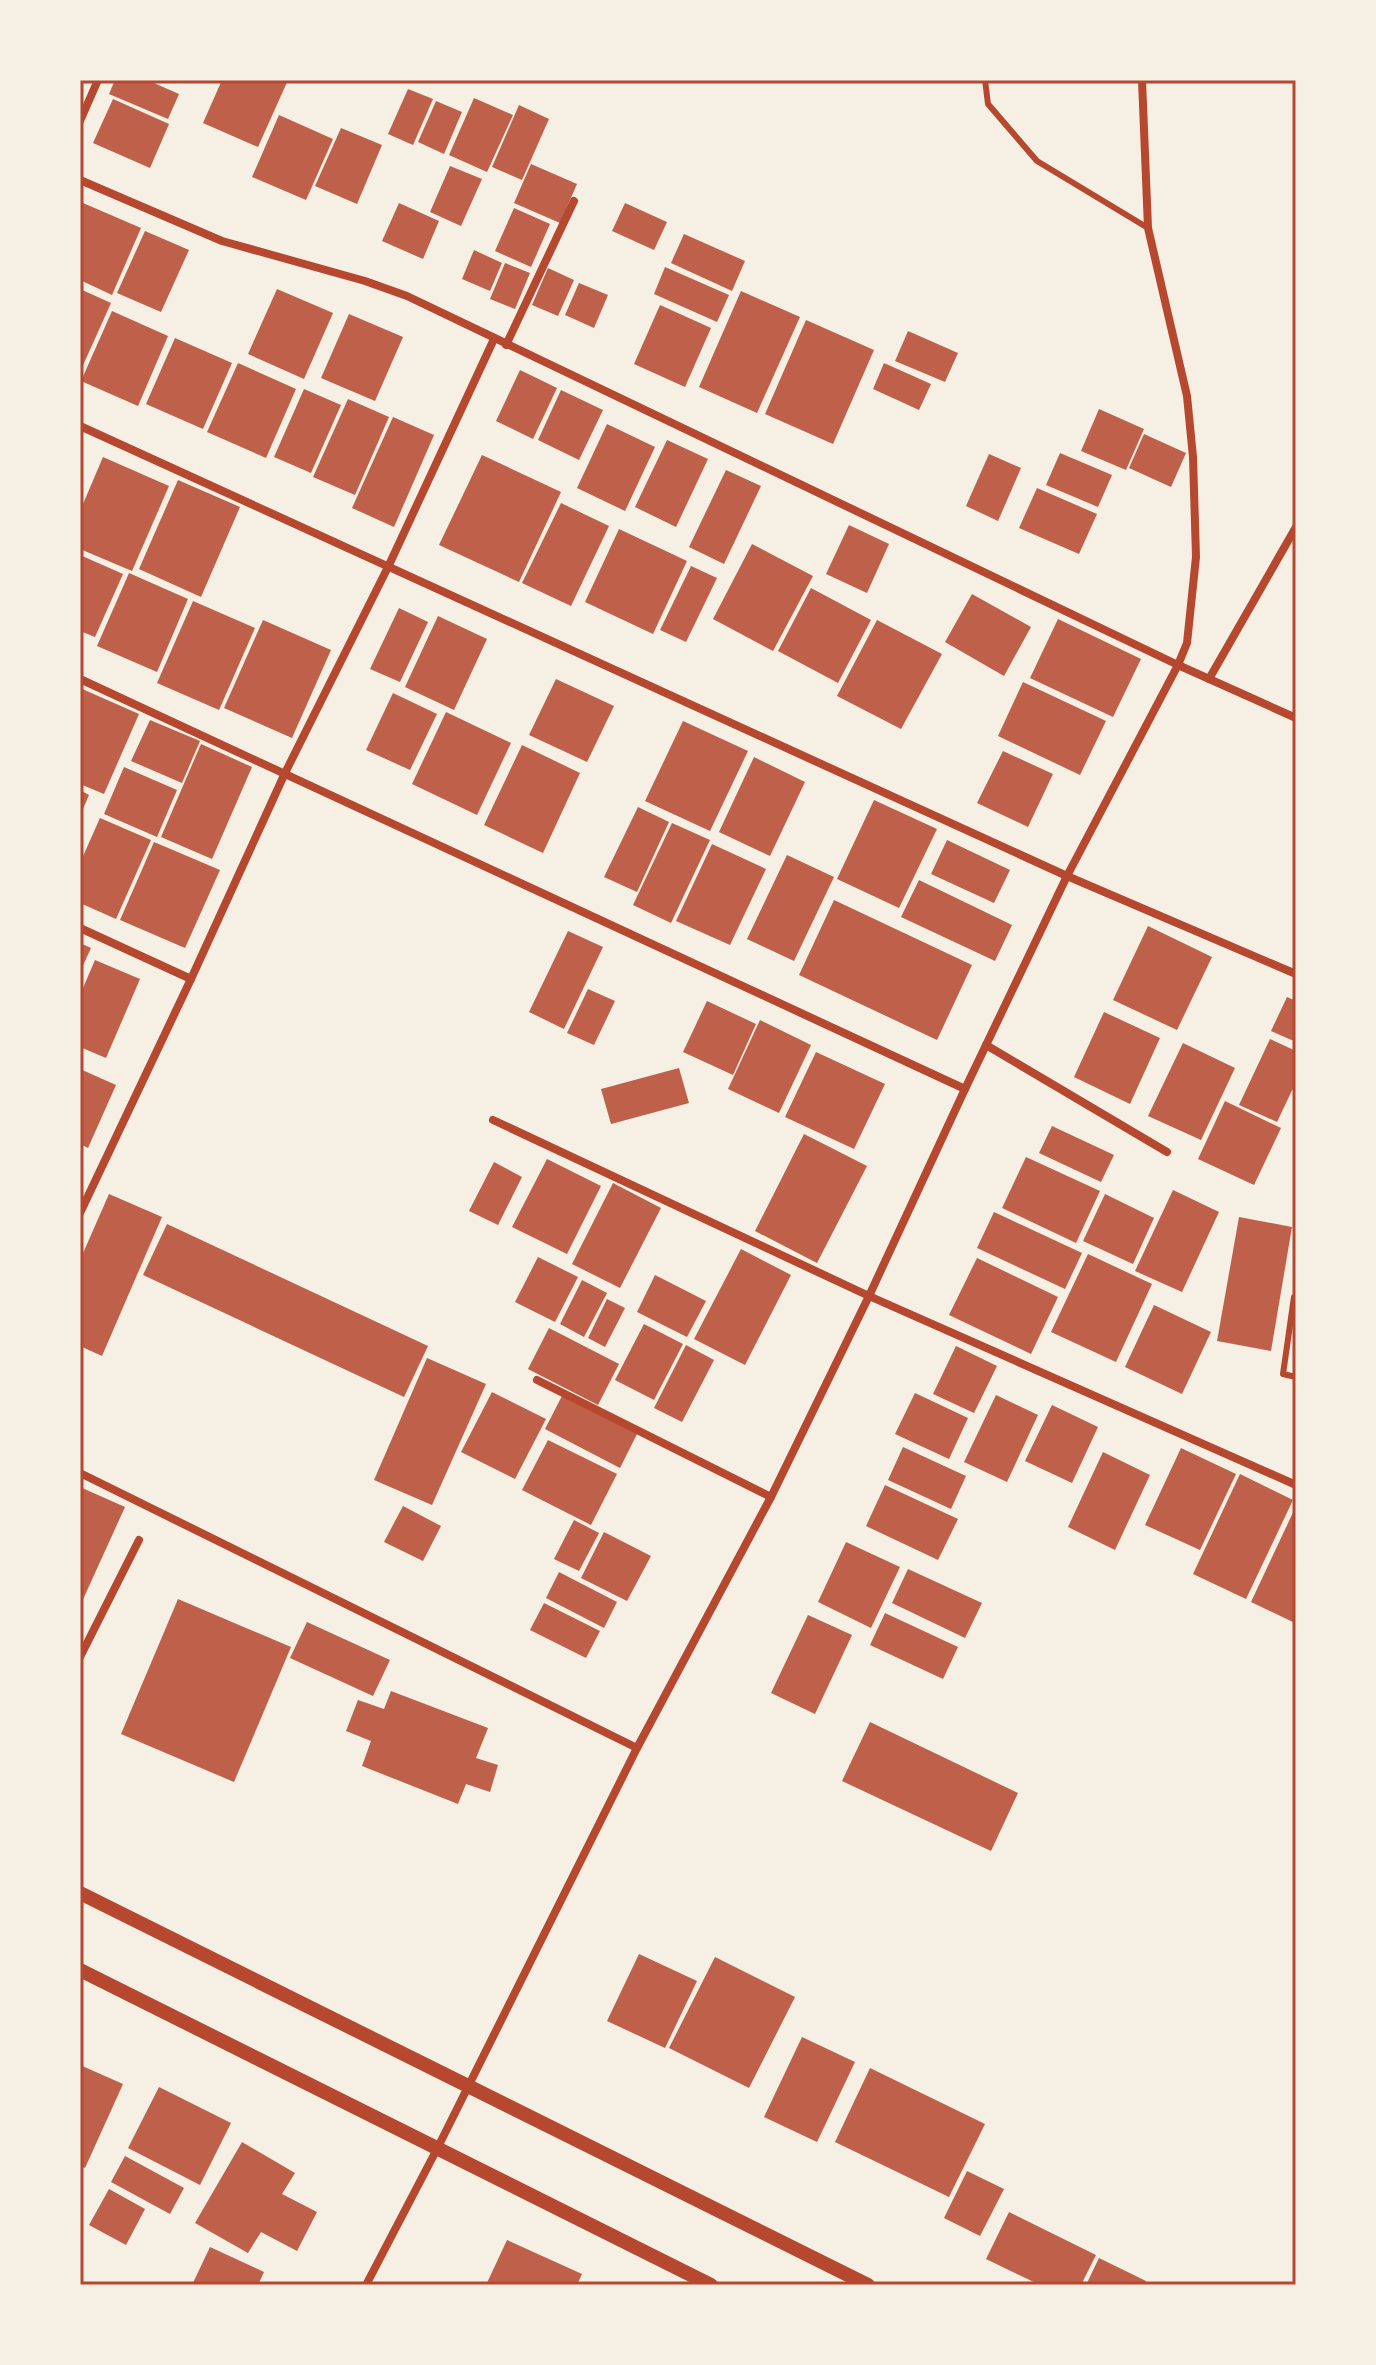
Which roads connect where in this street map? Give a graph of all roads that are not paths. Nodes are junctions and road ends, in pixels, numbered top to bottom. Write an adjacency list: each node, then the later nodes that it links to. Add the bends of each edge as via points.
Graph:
1 (98, 80): 4 (street)
2 (985, 80): 7 (lane, via 988,104 1037,161)
3 (1142, 80): 7 (street)
4 (80, 121)
5 (80, 180): 8 (street, via 222,241 407,296)
6 (574, 201): 9 (street)
7 (1148, 228): 13 (street, via 1187,396 1193,457 1196,557 1187,643)
8 (494, 339): 9 (street); 12 (street)
9 (506, 345): 13 (street)
10 (80, 426): 12 (street)
11 (1296, 527): 15 (street)
12 (389, 565): 17 (street); 18 (street)
13 (1178, 665): 15 (street); 18 (street)
14 (80, 679): 17 (street)
15 (1209, 679): 16 (street)
16 (1296, 718)
17 (285, 773): 21 (street); 23 (street)
18 (1067, 876): 20 (street); 22 (street)
19 (80, 928): 21 (street)
20 (1296, 974)
21 (191, 979): 26 (street)
22 (986, 1045): 23 (street); 25 (street)
23 (965, 1089): 28 (street)
24 (493, 1120): 28 (street)
25 (1167, 1152)
26 (82, 1201): 27 (street)
27 (80, 1213)
28 (869, 1296): 33 (street); 34 (street)
29 (1294, 1297): 30 (lane, via 1283,1374)
30 (1296, 1377)
31 (537, 1380): 34 (street)
32 (80, 1473): 37 (street)
33 (1296, 1485)
34 (771, 1497): 37 (street)
35 (139, 1540): 36 (street)
36 (80, 1657)
37 (637, 1748): 40 (street)
38 (80, 1893): 40 (street)
39 (80, 1970): 41 (street)
40 (467, 2086): 41 (street); 44 (street)
41 (437, 2149): 42 (street); 43 (street)
42 (366, 2285)
43 (711, 2285)
44 (868, 2285)

